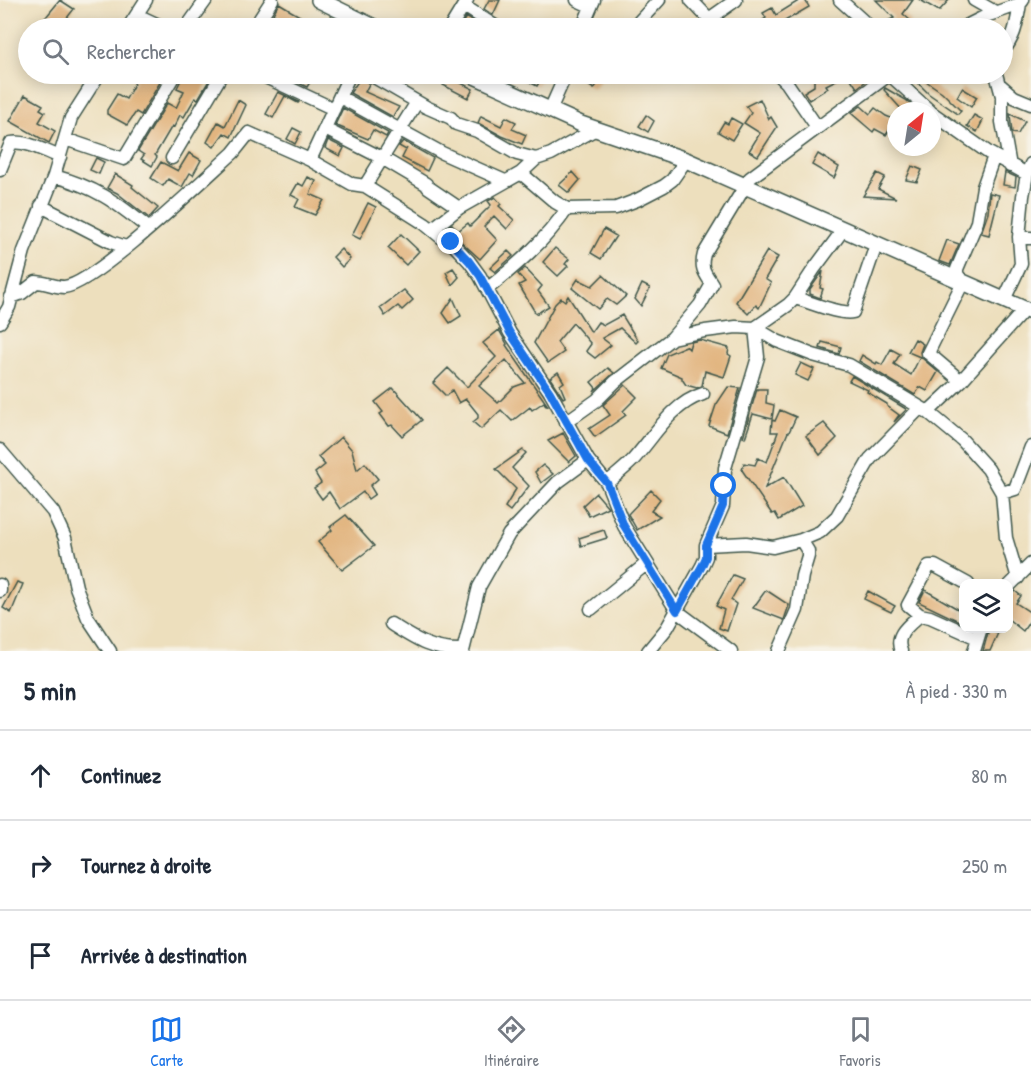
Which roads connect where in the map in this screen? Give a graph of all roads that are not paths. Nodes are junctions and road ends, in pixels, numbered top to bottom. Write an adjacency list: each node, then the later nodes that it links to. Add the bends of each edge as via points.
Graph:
1 (146, 0): 15 (street)
2 (206, 0): 18 (street)
3 (272, 0): 19 (street)
4 (577, 0): 13 (street)
5 (659, 0): 24 (street)
6 (691, 0): 25 (street)
7 (736, 0): 26 (street)
8 (840, 0): 27 (street)
9 (974, 0): 14 (street)
10 (322, 1): 20 (street)
11 (1021, 2): 14 (street); 29 (street)
12 (465, 3): 21 (street); 22 (street)
13 (592, 3): 23 (street)
14 (995, 12): 28 (street)
15 (137, 15): 16 (street); 17 (street)
16 (135, 18)
17 (143, 18)
18 (193, 18)
19 (260, 18)
20 (355, 18)
21 (456, 18)
22 (485, 18)
23 (586, 18)
24 (642, 18)
25 (708, 18)
26 (710, 18)
27 (860, 18)
28 (983, 18)
29 (1013, 39)
30 (93, 84): 53 (street, via 75,111)
31 (169, 84): 53 (street, via 124,159)
32 (216, 84): 56 (street)
33 (286, 84): 45 (street)
34 (346, 84): 45 (street)
35 (386, 84): 43 (street)
36 (492, 84): 47 (street)
37 (562, 84): 47 (street)
38 (788, 84): 49 (street)
39 (876, 84): 49 (street)
40 (901, 84): 44 (street)
41 (999, 84): 61 (street)
42 (1002, 84): 46 (street, via 1014,97)
43 (417, 102): 51 (street); 58 (street, via 517,154)
44 (920, 102)
45 (337, 103): 50 (street); 51 (street)
46 (1031, 104)
47 (550, 110): 52 (street)
48 (941, 119): 54 (street)
49 (817, 127): 68 (street, via 760,169)
50 (324, 129): 57 (street); 59 (street)
51 (401, 129): 57 (street); 66 (street, via 442,153)
52 (596, 129): 58 (street); 60 (street)
53 (65, 139): 55 (street)
54 (994, 156): 61 (street); 78 (street, via 977,222 957,269)
55 (60, 157): 62 (street, via 11,143); 64 (street)
56 (172, 158)
57 (382, 158): 67 (street); 70 (street)
58 (536, 159): 63 (street)
59 (310, 160): 67 (street, via 352,184); 72 (street, via 246,134 233,153)
60 (686, 160): 68 (street); 71 (street, via 672,180 637,200 616,208)
61 (1010, 166): 65 (street)
62 (0, 170)
63 (521, 172): 66 (street); 71 (street)
64 (54, 176): 69 (street); 72 (street, via 102,193)
65 (1028, 176): 75 (street)
66 (505, 181): 70 (street)
67 (364, 186): 74 (street)
68 (743, 187): 73 (street); 86 (street, via 704,254 702,269 712,284)
69 (41, 206): 77 (street); 80 (street)
70 (459, 208): 74 (street)
71 (567, 209): 79 (street, via 552,232)
72 (148, 228): 77 (street)
73 (843, 230): 76 (street); 81 (street)
74 (439, 231): 79 (street, via 469,261)
75 (1025, 237): 82 (street, via 1021,264)
76 (876, 244): 78 (street); 81 (street, via 853,312)
77 (126, 247): 80 (street, via 66,287 36,282)
78 (963, 282): 82 (street); 87 (street, via 928,353)
79 (487, 289): 90 (street)
80 (11, 297): 84 (street)
81 (795, 298): 85 (street)
82 (1004, 300): 83 (street)
83 (1028, 311): 87 (street)
84 (0, 322)
85 (755, 328): 86 (street, via 736,327); 89 (street, via 777,341 849,365); 97 (street, via 758,357 725,468 723,506)
86 (672, 338): 90 (street)
87 (961, 381): 89 (street)
88 (704, 394): 94 (street, via 679,406 631,462)
89 (924, 410): 95 (street, via 969,447); 96 (street, via 870,459 832,523)
90 (566, 422): 93 (street)
91 (1031, 447): 95 (street, via 1015,489)
92 (0, 450): 112 (street, via 53,512 65,538 88,618)
93 (588, 460): 94 (street); 111 (street, via 558,482 509,534 479,587)
94 (607, 483): 98 (street, via 624,526)
95 (1002, 493): 100 (street, via 1006,538)
96 (801, 540): 97 (street, via 773,547 746,543); 115 (street, via 808,556 797,610)
97 (706, 545): 106 (street, via 706,557)
98 (646, 564): 105 (street); 106 (street)
99 (1031, 564): 100 (street)
100 (1018, 578): 102 (street)
101 (959, 579): 107 (street, via 929,566 908,605)
102 (1013, 582)
103 (0, 585): 104 (street)
104 (0, 591)
105 (591, 609)
106 (677, 611): 113 (street); 114 (street)
107 (920, 615): 109 (street); 116 (street, via 898,639)
108 (391, 624): 111 (street, via 430,646)
109 (959, 626)
110 (979, 633): 117 (street)
111 (463, 650)
112 (110, 651)
113 (648, 651)
114 (731, 651)
115 (779, 651)
116 (901, 651)
117 (974, 651)

